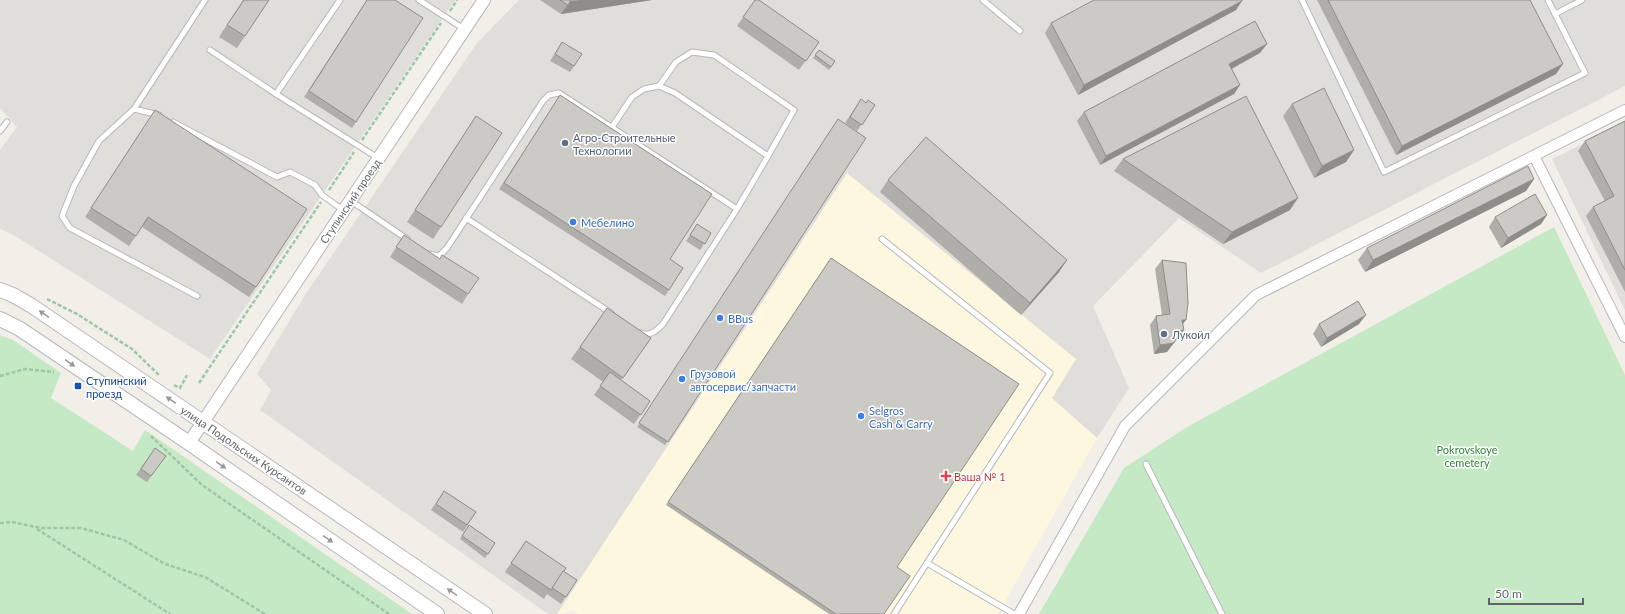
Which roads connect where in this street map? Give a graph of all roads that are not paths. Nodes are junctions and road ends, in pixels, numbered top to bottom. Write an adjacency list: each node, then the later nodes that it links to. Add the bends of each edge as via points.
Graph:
1 (206, 0): 15 (lane)
2 (340, 0): 14 (lane)
3 (419, 0): 10 (lane)
4 (484, 0): 10 (street, Ступинский проезд)
5 (983, 0): 11 (lane)
6 (1302, 0): 9 (lane, via 1384,172 1585,73)
7 (1548, 0): 9 (lane)
8 (1582, 0): 9 (lane)
9 (1555, 14)
10 (464, 29): 22 (street, Ступинский проезд)
11 (1020, 31)
12 (210, 50): 14 (lane)
13 (659, 86): 18 (lane, via 644,89 632,97); 20 (lane, via 675,93); 20 (lane, via 676,62 692,52 714,55 794,110)
14 (276, 94): 22 (lane)
15 (134, 109): 23 (lane, via 161,115 277,177 290,172 315,185 322,195); 30 (lane, via 99,141 74,186 62,216 70,228)
16 (1625, 110): 21 (street)
17 (7, 122): 19 (lane)
18 (612, 127): 24 (lane); 25 (lane, via 560,93 549,95)
19 (0, 131)
20 (768, 156): 24 (lane)
21 (1534, 156): 34 (street); 43 (street, via 1256,295 1125,426)
22 (378, 158): 23 (street, Ступинский проезд)
23 (347, 206): 27 (lane); 35 (street, Ступинский проезд)
24 (736, 210): 33 (lane, via 663,324 649,334 643,335)
25 (466, 218): 28 (lane, via 439,256); 31 (lane)
26 (882, 238): 38 (lane, via 1050,373)
27 (410, 241)
28 (423, 250)
29 (0, 290): 35 (main road, улица Подольских Курсантов, one-way to 29, via 32,306)
30 (197, 296)
31 (617, 317)
32 (0, 319): 36 (main road, one-way to 36, via 20,329)
33 (636, 330)
34 (1625, 337)
35 (203, 422): 36 (street, Ступинский проезд); 40 (main road, улица Подольских Курсантов, one-way to 35)
36 (189, 443): 39 (main road, one-way to 39)
37 (1146, 464): 44 (lane)
38 (927, 563): 41 (lane); 42 (lane)
39 (438, 614)
40 (485, 614)
41 (894, 614)
42 (1014, 614)
43 (1019, 614)
44 (1222, 614)

